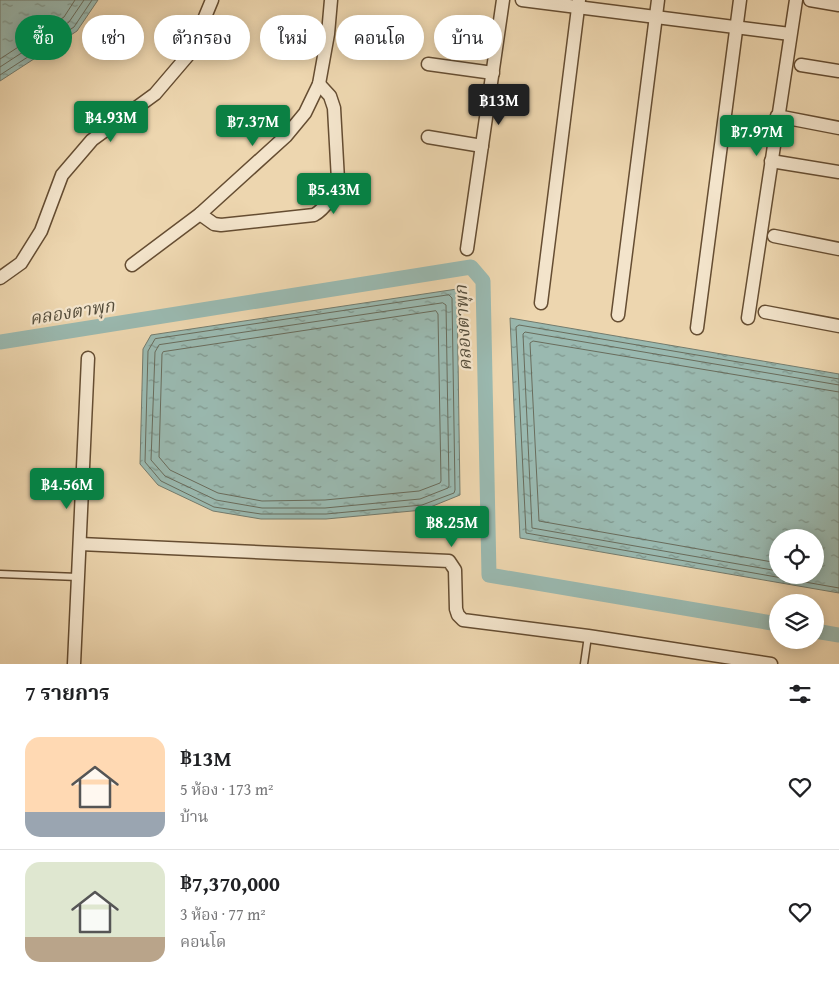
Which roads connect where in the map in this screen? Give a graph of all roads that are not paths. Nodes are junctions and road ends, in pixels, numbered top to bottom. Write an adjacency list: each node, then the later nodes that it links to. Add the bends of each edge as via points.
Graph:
1 (212, 0): 30 (street, via 190,53 155,94 92,140 62,175 41,232 21,263)
2 (331, 0): 18 (street)
3 (503, 0): 17 (street)
4 (522, 0): 9 (street)
5 (658, 0): 11 (street)
6 (740, 0): 12 (street)
7 (796, 0): 13 (street)
8 (810, 0): 10 (street)
9 (578, 3): 11 (street); 31 (street)
10 (839, 5)
11 (656, 17): 12 (street); 33 (street)
12 (736, 28): 13 (street); 36 (street)
13 (790, 34): 19 (street)
14 (428, 64): 17 (street)
15 (801, 65): 16 (street)
16 (839, 71)
17 (493, 73): 22 (street)
18 (319, 84): 25 (street, via 305,113 286,136); 25 (street, via 330,96 334,108 338,180 337,188 320,212 230,225 214,224)
19 (777, 116): 20 (street); 23 (street)
20 (839, 128)
21 (428, 137): 22 (street)
22 (482, 146): 27 (street)
23 (770, 161): 24 (street); 34 (street)
24 (839, 172)
25 (200, 214): 29 (street)
26 (774, 236): 28 (street)
27 (467, 249)
28 (839, 249)
29 (132, 265)
30 (0, 278)
31 (541, 303)
32 (766, 312): 35 (street)
33 (618, 315)
34 (748, 318)
35 (839, 326)
36 (697, 328)
37 (88, 358): 38 (street)
38 (80, 544): 40 (street); 41 (street, via 449,562 455,570 456,609 463,620)
39 (0, 574): 40 (lane)
40 (78, 577): 42 (street)
41 (588, 636): 43 (lane); 44 (street)
42 (74, 664)
43 (584, 664)
44 (771, 664)

